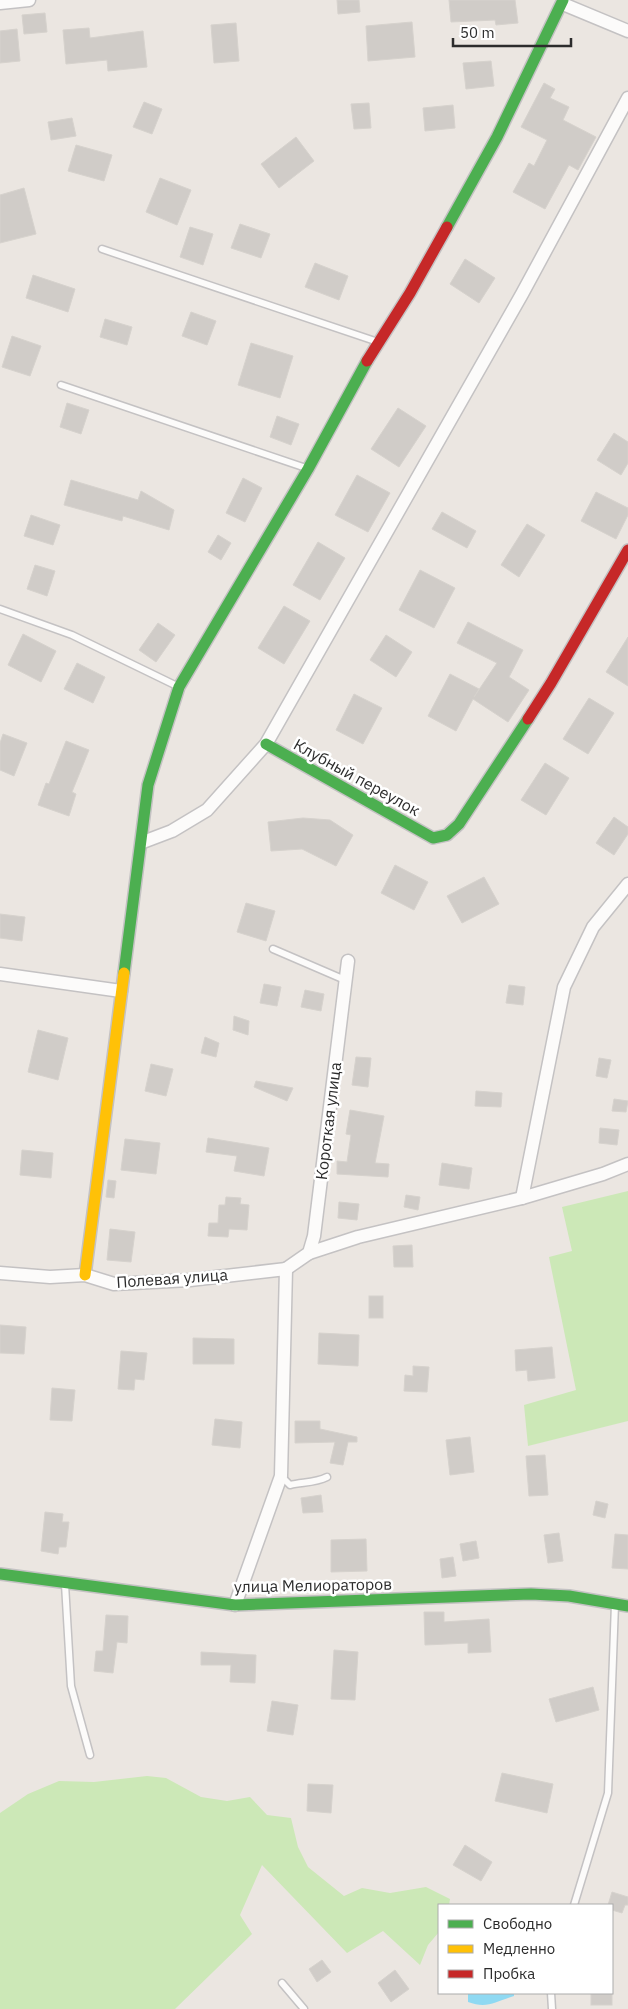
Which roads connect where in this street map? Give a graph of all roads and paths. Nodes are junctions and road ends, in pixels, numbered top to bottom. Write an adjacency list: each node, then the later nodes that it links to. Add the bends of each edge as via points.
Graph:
1 (29, 0): 3 (street)
2 (563, 2): 4 (street); 7 (street, via 497,137 410,293)
3 (0, 3)
4 (628, 31)
5 (628, 98): 13 (street, via 522,294)
6 (102, 249): 7 (lane)
7 (378, 341): 9 (street)
8 (61, 385): 9 (lane)
9 (308, 468): 12 (street)
10 (628, 550): 13 (street, Клубный переулок, via 551,683 460,824 447,835 433,838)
11 (0, 609): 12 (lane, via 72,635)
12 (179, 688): 14 (street, via 148,785)
13 (266, 744): 14 (street, via 207,810 172,831)
14 (142, 842): 20 (street)
15 (628, 884): 22 (street, via 593,927 564,987)
16 (273, 949): 19 (lane)
17 (348, 961): 19 (street, Короткая улица)
18 (0, 974): 20 (street)
19 (345, 980): 23 (street, Короткая улица, via 314,1236)
20 (120, 991): 26 (street)
21 (628, 1164): 22 (street)
22 (522, 1198): 23 (street, via 358,1237)
23 (309, 1253): 24 (street)
24 (286, 1269): 26 (street, Полевая улица, via 190,1280 114,1284); 27 (street)
25 (0, 1273): 26 (street, Полевая улица, via 50,1277)
26 (85, 1275)
27 (281, 1476): 28 (lane, via 290,1485 316,1483); 32 (street)
28 (328, 1477)
29 (0, 1574): 30 (street, улица Мелиораторов)
30 (65, 1583): 32 (street, улица Мелиораторов); 34 (lane, via 71,1686)
31 (615, 1604): 32 (street, улица Мелиораторов, via 532,1594); 33 (street, улица Мелиораторов); 35 (lane, via 608,1793)
32 (234, 1605)
33 (628, 1606)
34 (90, 1755)
35 (574, 1904)
36 (282, 1983): 38 (lane)
37 (551, 1994): 39 (lane)
38 (304, 2009)
39 (552, 2009)

